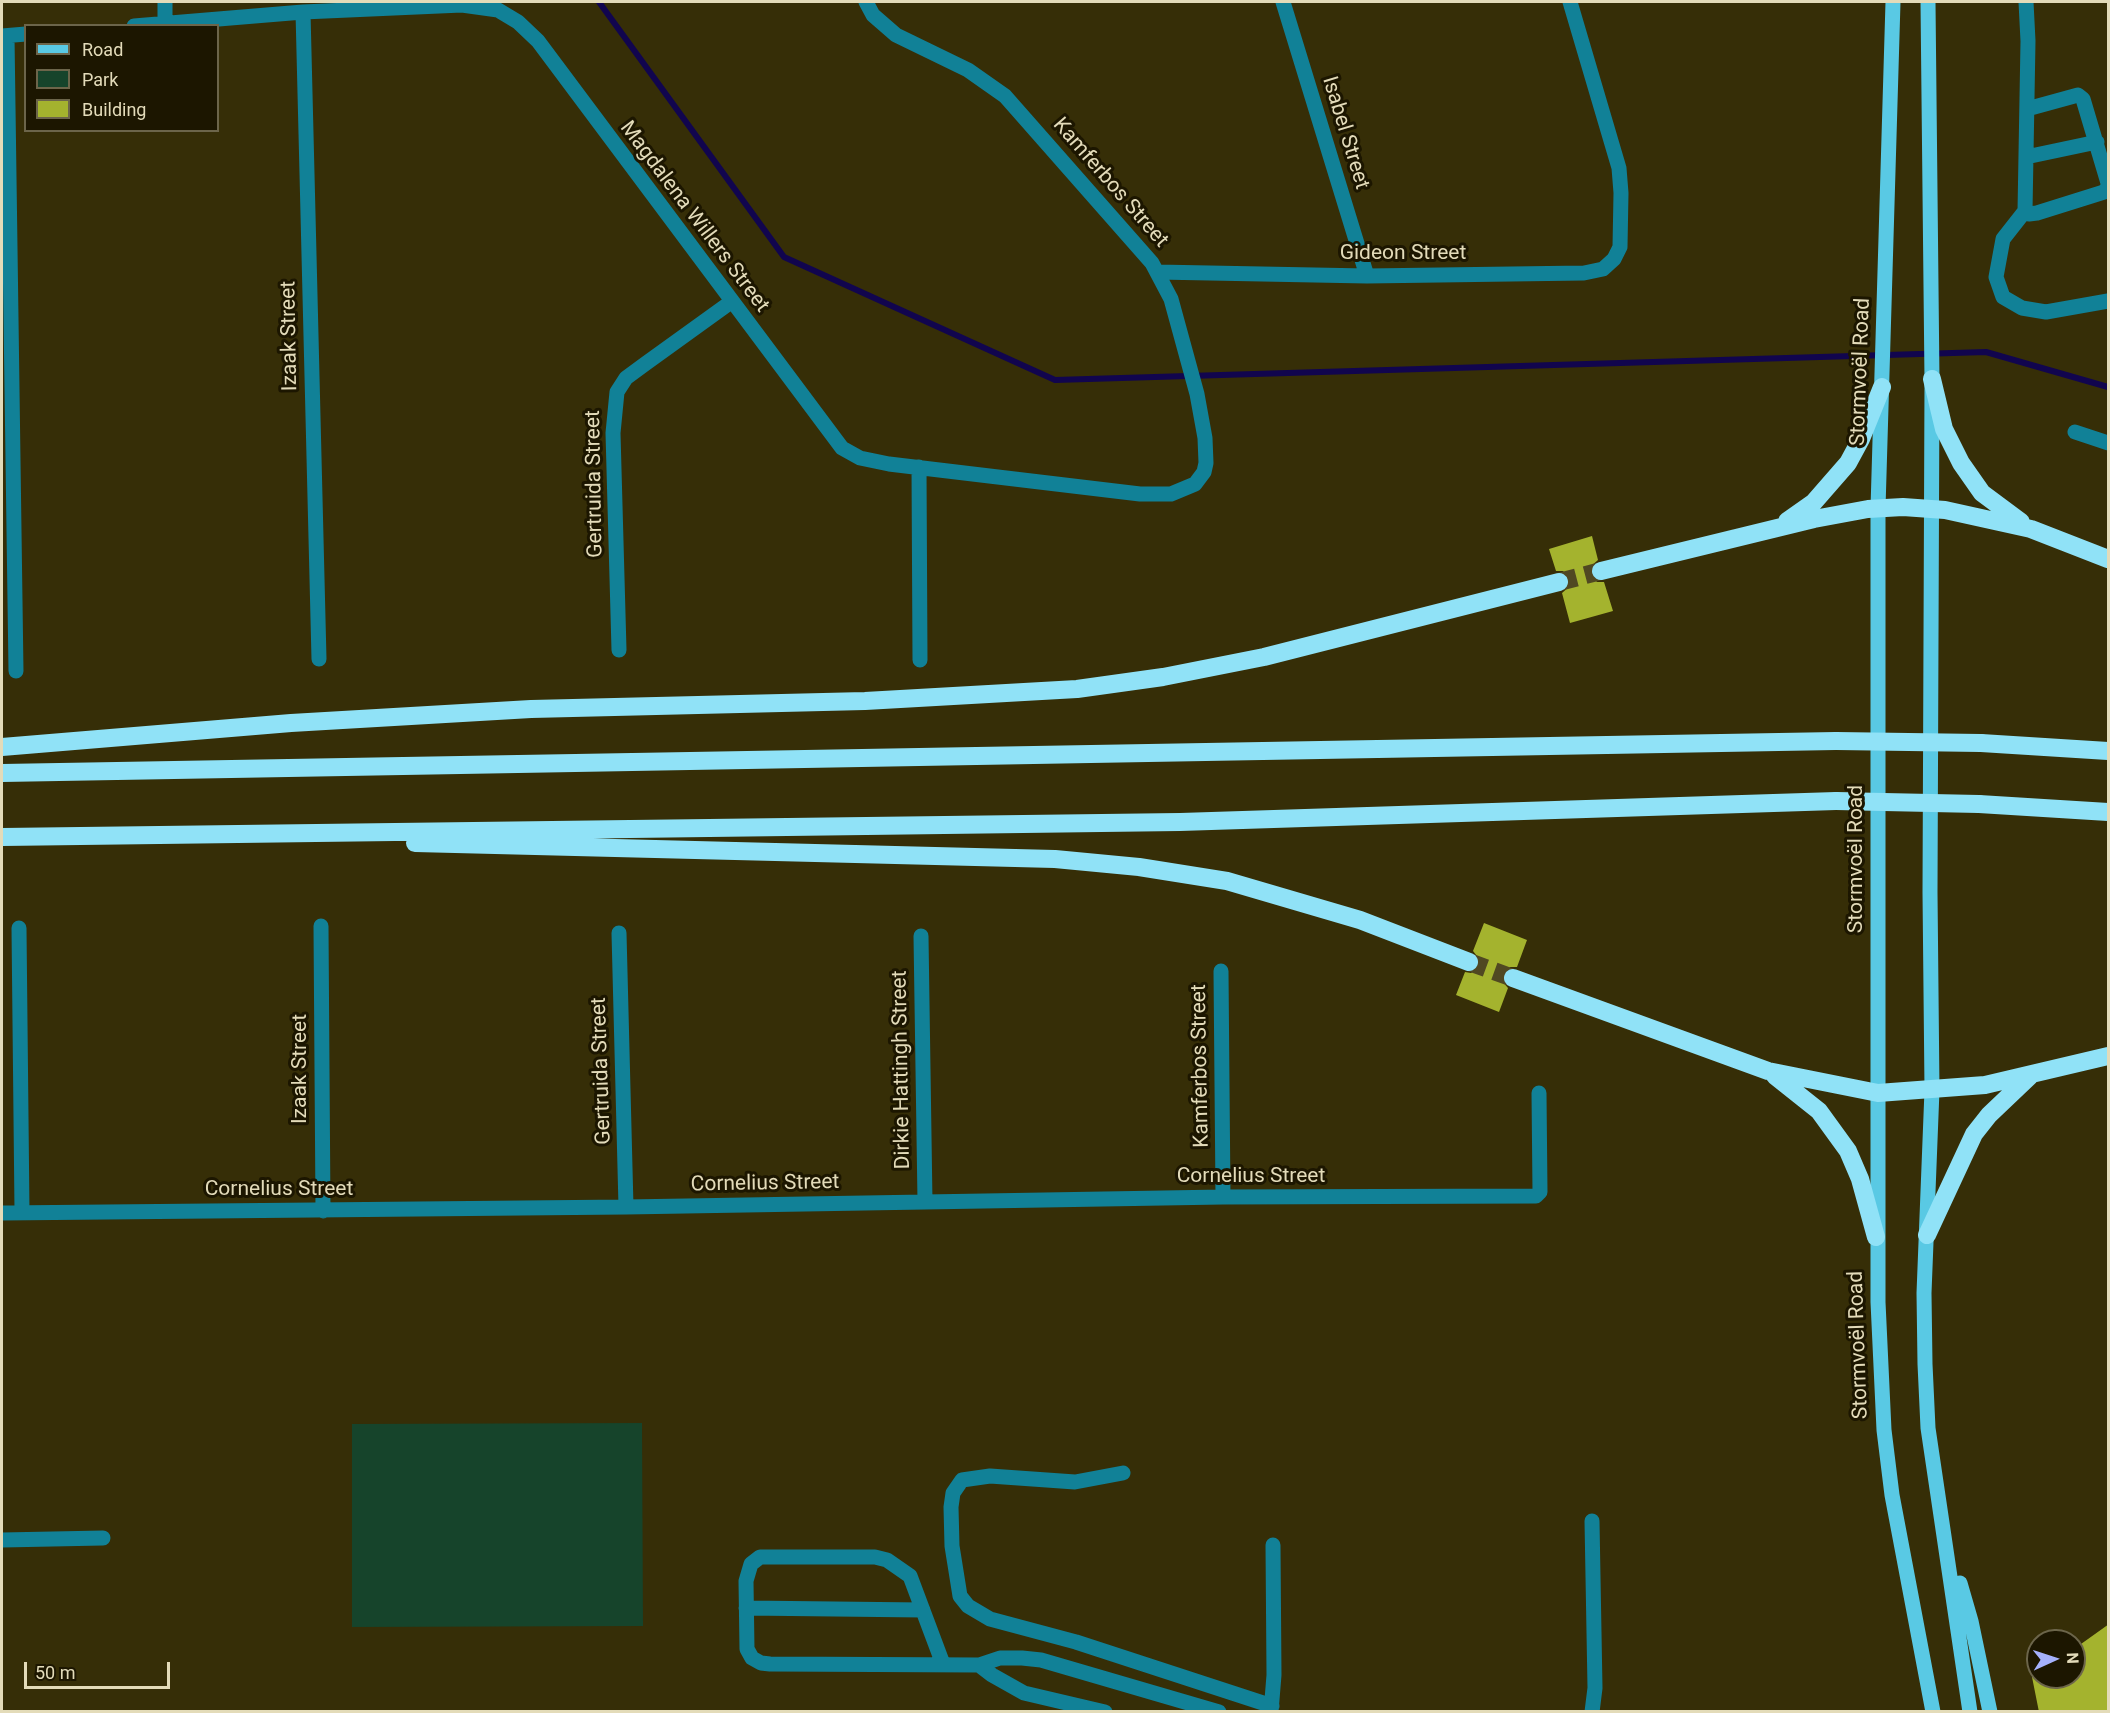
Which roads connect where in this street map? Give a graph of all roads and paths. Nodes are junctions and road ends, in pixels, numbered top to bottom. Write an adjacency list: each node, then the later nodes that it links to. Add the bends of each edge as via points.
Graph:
1 (165, 2): 10 (street)
2 (866, 2): 19 (street, Kamferbos Street, via 873,15 896,35 968,70 1005,96)
3 (1283, 2): 20 (street, Isabel Street)
4 (1570, 2): 20 (street, Gideon Street, via 1614,145 1622,193 1620,247 1614,259 1592,273)
5 (1893, 2): 24 (main road, Stormvoël Road)
6 (1928, 2): 23 (main road)
7 (2026, 2): 14 (street)
8 (249, 9): 9 (street, Magdalena Willers Street); 10 (street, Magdalena Willers Street)
9 (303, 12): 22 (street, Magdalena Willers Street, via 475,5 510,15 538,41); 37 (street, Izaak Street)
10 (165, 23): 11 (street, Magdalena Willers Street)
11 (155, 24)
12 (24, 34): 13 (street)
13 (4, 36): 39 (street)
14 (2027, 110): 15 (street, via 2078,94); 16 (street)
15 (2097, 142): 16 (street); 17 (street)
16 (2026, 157): 18 (street)
17 (2109, 185): 18 (street, via 2104,192 2037,213)
18 (2025, 211): 21 (street, via 2003,239 1996,277 2003,297 2022,308 2046,312)
19 (1157, 272): 20 (street, Gideon Street); 28 (street, Kamferbos Street, via 1177,316 1197,394 1204,438)
20 (1367, 276)
21 (2109, 301)
22 (731, 302): 27 (street, Magdalena Willers Street, via 842,448 872,462); 36 (street, Gertruida Street, via 626,378 617,392 613,433)
23 (1932, 377): 30 (main road); 32 (highway, via 1944,429 1967,474 1990,500)
24 (1882, 385): 29 (main road, Stormvoël Road); 31 (highway, via 1861,439 1841,473 1814,502)
25 (2075, 432): 26 (street)
26 (2109, 443)
27 (919, 467): 28 (street, Magdalena Willers Street, via 1154,495 1189,488); 38 (street)
28 (1204, 472)
29 (1878, 508): 30 (highway); 31 (highway); 58 (main road, Stormvoël Road)
30 (1930, 508): 32 (highway); 56 (main road)
31 (1778, 527): 34 (highway)
32 (2031, 529): 33 (highway)
33 (2109, 559)
34 (1601, 571)
35 (1559, 582): 40 (highway, via 1264,657 1077,689 909,699 531,709 291,723)
36 (619, 650)
37 (319, 659)
38 (920, 660)
39 (16, 671)
40 (2, 747)
41 (2109, 751): 42 (highway, bridge, via 1981,743 1836,741)
42 (2, 773)
43 (2109, 812): 44 (highway, bridge, via 1836,801 1180,822)
44 (98, 836): 45 (highway); 50 (highway, via 1065,860 1227,881 1360,920)
45 (2, 837)
46 (321, 926): 62 (street, Izaak Street)
47 (19, 928): 63 (street)
48 (619, 933): 61 (street, Gertruida Street)
49 (921, 936): 60 (street, Dirkie Hattingh Street)
50 (1469, 962)
51 (1221, 970): 59 (street, Kamferbos Street)
52 (1512, 978): 54 (highway)
53 (2109, 1056): 55 (highway)
54 (1768, 1071): 58 (highway); 66 (highway, via 1832,1126 1860,1179)
55 (2031, 1074): 56 (highway, via 1985,1085); 65 (highway, via 1974,1134)
56 (1932, 1090): 58 (highway); 65 (main road)
57 (1539, 1093): 59 (street, Cornelius Street, via 1539,1196)
58 (1878, 1093): 66 (main road, Stormvoël Road)
59 (1223, 1197): 60 (street, Cornelius Street)
60 (925, 1202): 61 (street, Cornelius Street)
61 (626, 1207): 62 (street, Cornelius Street)
62 (323, 1211): 63 (street, Cornelius Street)
63 (22, 1212): 64 (street, Cornelius Street)
64 (2, 1213)
65 (1926, 1235): 72 (main road, via 1928,1428)
66 (1876, 1237): 81 (main road, Stormvoël Road, via 1884,1430 1904,1563)
67 (1123, 1473): 77 (street, via 1075,1482 990,1476 963,1480 953,1493 951,1507 960,1596 968,1606 990,1619 1076,1642)
68 (1592, 1521): 80 (street)
69 (104, 1538): 70 (street)
70 (2, 1540)
71 (1273, 1545): 77 (street)
72 (1949, 1558): 82 (main road); 83 (main road, via 1967,1605)
73 (746, 1608): 74 (street); 74 (street, via 747,1572 760,1557 875,1557 887,1560 910,1576); 75 (street, via 747,1649 761,1663)
74 (923, 1610): 75 (street)
75 (943, 1664): 76 (street)
76 (979, 1665): 78 (street, via 1024,1692); 79 (street, via 1000,1658 1041,1660)
77 (1272, 1709)
78 (1105, 1712)
79 (1219, 1712)
80 (1592, 1712)
81 (1933, 1712)
82 (1970, 1712)
83 (1990, 1712)

